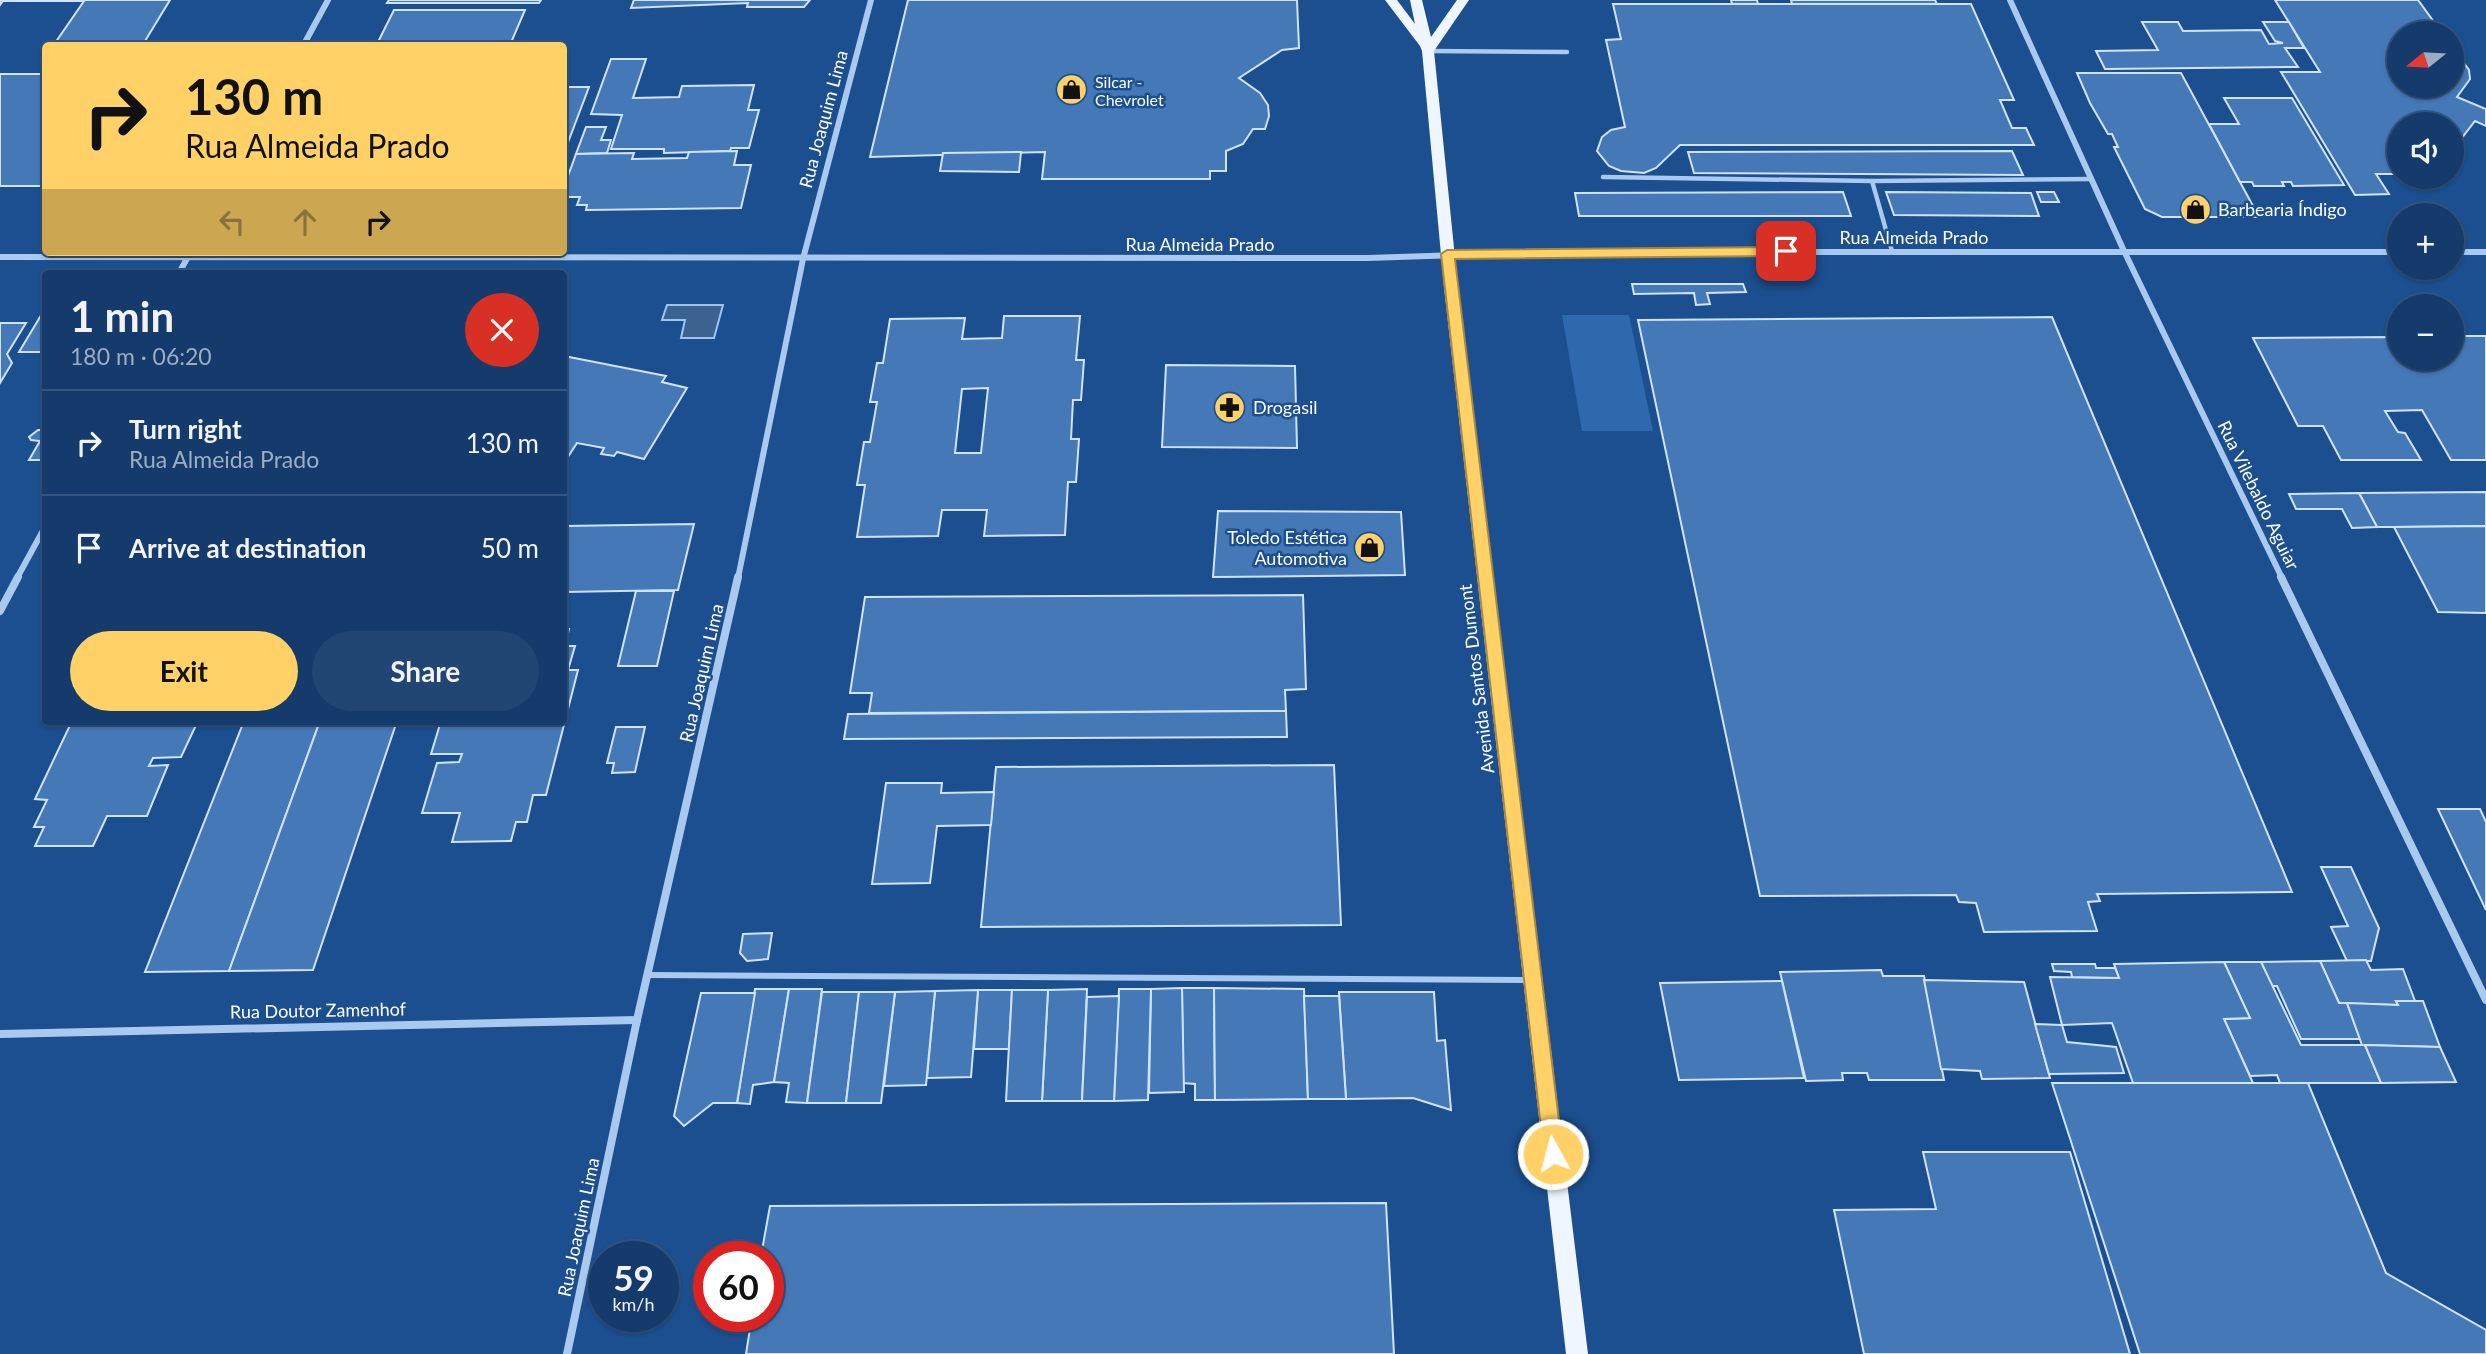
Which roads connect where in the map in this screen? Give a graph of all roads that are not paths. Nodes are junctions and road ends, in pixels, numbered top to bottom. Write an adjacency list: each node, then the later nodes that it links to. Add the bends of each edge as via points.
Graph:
1 (328, 0): 9 (street)
2 (870, 0): 24 (street, Rua Joaquim Lima)
3 (1391, 0): 10 (main road)
4 (1416, 0): 10 (main road, Avenida Santos Dumont)
5 (1451, 0): 8 (main road)
6 (1463, 0): 8 (main road)
7 (2010, 0): 13 (street, Rua Vilebaldo Aguiar)
8 (1452, 16): 10 (main road)
9 (305, 42)
10 (1428, 51): 11 (lane); 20 (main road, Avenida Santos Dumont)
11 (1567, 52)
12 (1603, 177): 14 (lane)
13 (2092, 179): 14 (lane); 16 (street, Rua Vilebaldo Aguiar)
14 (1872, 181): 15 (lane)
15 (1892, 251): 16 (street, Rua Almeida Prado); 20 (street, Rua Almeida Prado)
16 (2124, 251): 17 (street, Rua Almeida Prado); 29 (street, Rua Vilebaldo Aguiar)
17 (2387, 252)
18 (2464, 252): 19 (street)
19 (2486, 252)
20 (1447, 254): 24 (street, Rua Almeida Prado); 28 (main road, Avenida Santos Dumont)
21 (63, 256): 23 (street, Rua Almeida Prado)
22 (435, 256): 24 (street, Rua Almeida Prado)
23 (0, 257)
24 (803, 259): 27 (street, Rua Joaquim Lima, via 724,648)
25 (42, 532): 26 (street)
26 (0, 611)
27 (648, 975): 28 (lane); 30 (street, Rua Joaquim Lima)
28 (1533, 981): 33 (main road, Avenida Santos Dumont)
29 (2486, 1000)
30 (637, 1020): 31 (street, Rua Doutor Zamenhof); 32 (street, Rua Joaquim Lima)
31 (0, 1034)
32 (567, 1354)
33 (1577, 1354)

